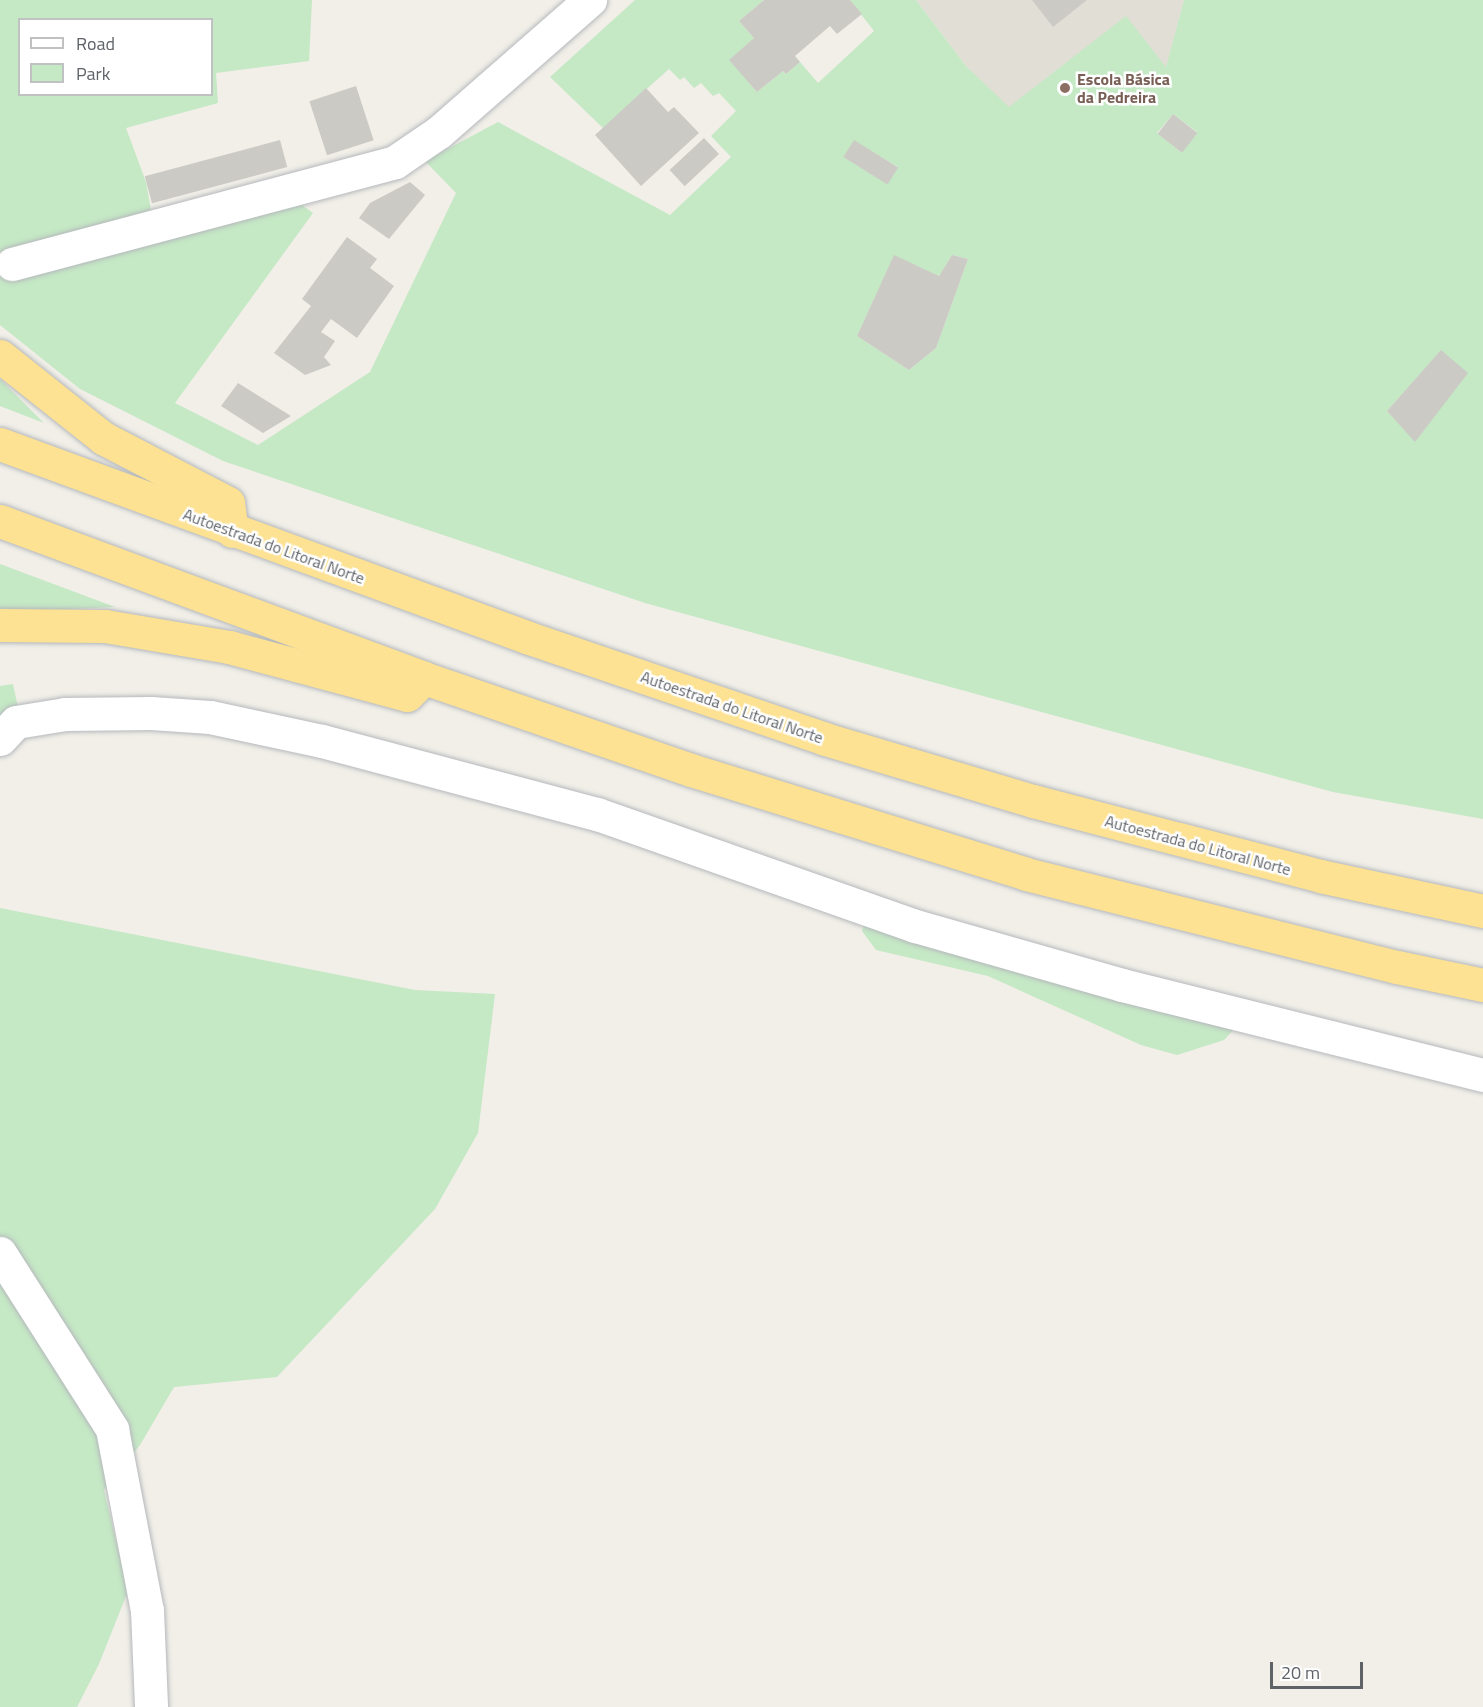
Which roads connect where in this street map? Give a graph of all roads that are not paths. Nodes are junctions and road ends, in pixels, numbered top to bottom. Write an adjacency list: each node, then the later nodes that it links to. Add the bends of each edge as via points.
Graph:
1 (590, 0): 2 (street, via 439,132 395,162)
2 (12, 264)
3 (0, 356): 6 (highway, via 103,438 228,503)
4 (0, 444): 6 (highway, Autoestrada do Litoral Norte)
5 (0, 521): 8 (highway)
6 (232, 531): 10 (highway, Autoestrada do Litoral Norte, via 825,739 1044,804 1320,876)
7 (0, 625): 8 (highway, via 105,626 218,645 407,695)
8 (424, 678): 11 (highway, via 691,770 1026,874)
9 (0, 739): 12 (street, via 16,723 65,714 150,713 210,717 322,741 597,814 915,926 1134,988)
10 (1483, 911)
11 (1483, 985)
12 (1483, 1075)
13 (0, 1253): 14 (street, via 112,1429 147,1610)
14 (151, 1707)

